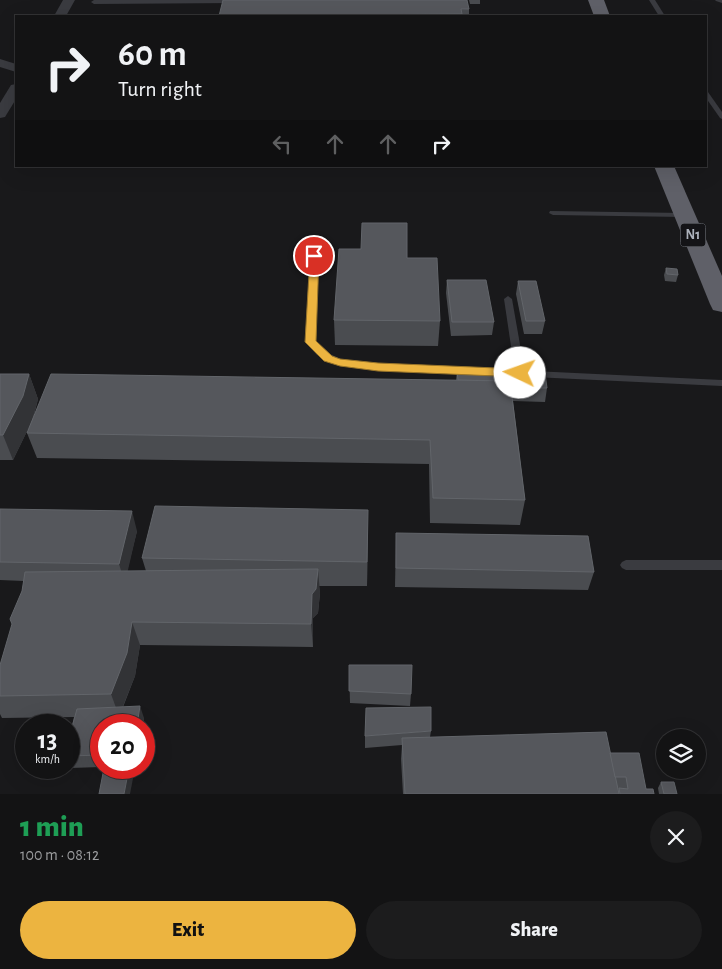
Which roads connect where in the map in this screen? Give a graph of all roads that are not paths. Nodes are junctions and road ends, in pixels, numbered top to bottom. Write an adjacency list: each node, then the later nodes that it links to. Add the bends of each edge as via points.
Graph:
1 (69, 0): 8 (street)
2 (596, 0): 9 (highway)
3 (652, 0): 10 (lane)
4 (718, 0): 5 (lane)
5 (722, 1)
6 (94, 2): 7 (lane)
7 (242, 2)
8 (61, 15)
9 (602, 15)
10 (661, 15)
11 (0, 63): 12 (street)
12 (15, 68)
13 (15, 90): 16 (street)
14 (707, 97): 15 (lane); 17 (lane)
15 (722, 100)
16 (0, 114)
17 (722, 118)
18 (664, 167): 20 (highway, N1)
19 (553, 212): 20 (lane)
20 (684, 215): 23 (highway, N1)
21 (314, 256): 24 (lane, via 310,342 328,358 378,367)
22 (508, 299): 24 (lane)
23 (722, 304)
24 (510, 373): 25 (lane)
25 (722, 382)
26 (626, 565): 27 (lane)
27 (722, 565)

